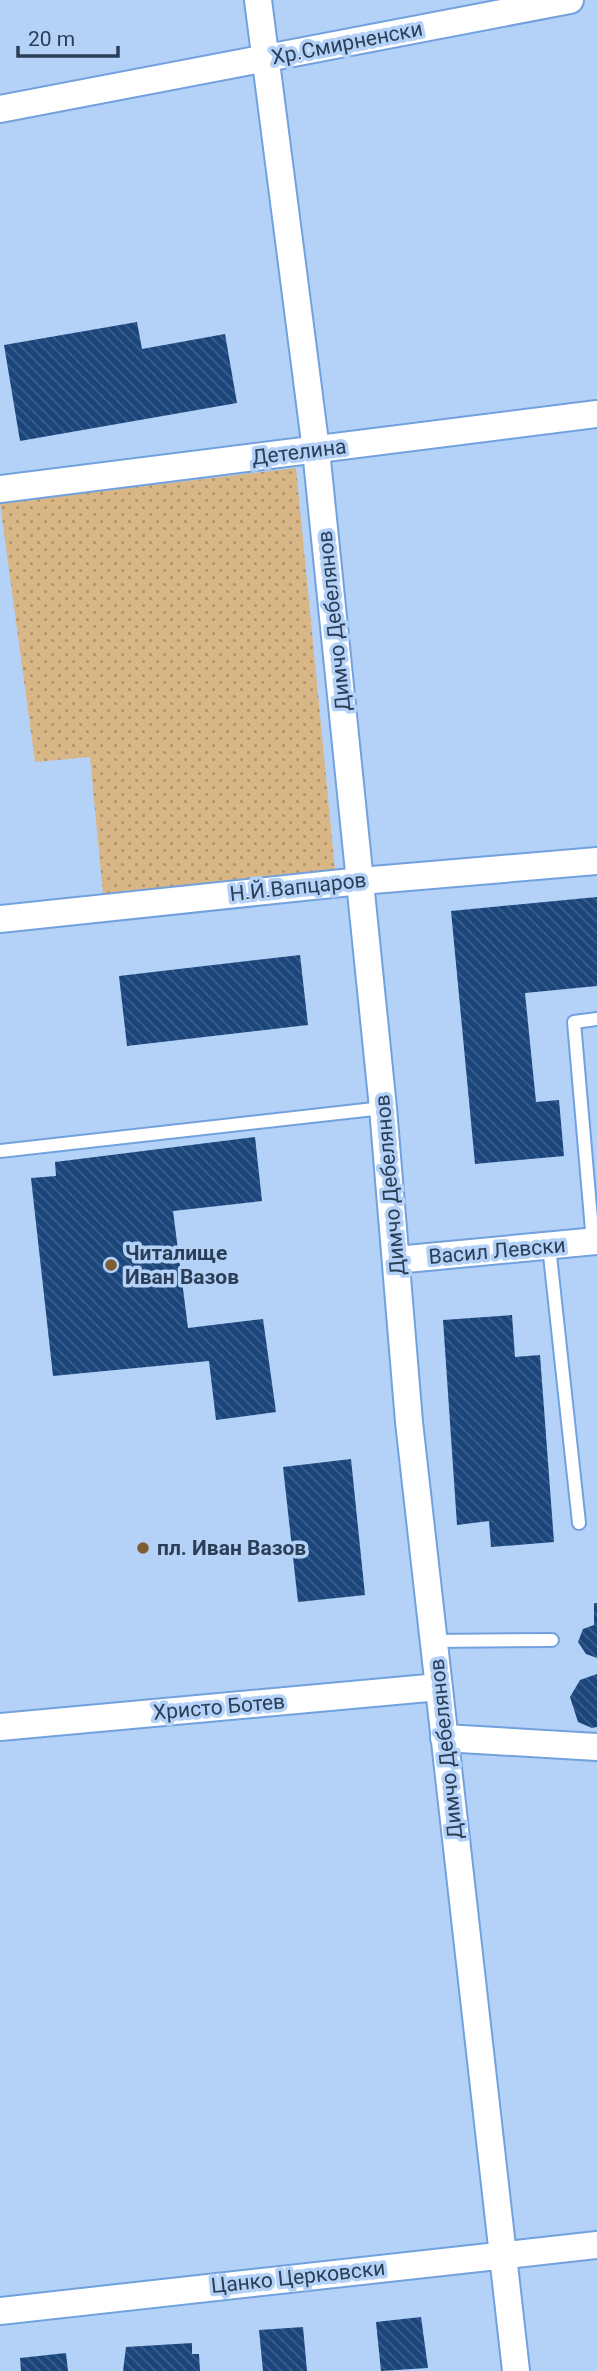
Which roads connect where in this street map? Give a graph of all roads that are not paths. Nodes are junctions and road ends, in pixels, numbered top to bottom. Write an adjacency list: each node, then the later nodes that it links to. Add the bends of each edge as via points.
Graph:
1 (258, 0): 3 (street, Димчо Дебелянов)
2 (569, 0): 3 (street, Хр.Смирненски)
3 (265, 59): 4 (street, Хр.Смирненски); 6 (street, Димчо Дебелянов)
4 (0, 109)
5 (597, 414): 6 (street, Детелина)
6 (316, 450): 7 (street, Детелина); 9 (street, Димчо Дебелянов)
7 (0, 489)
8 (597, 861): 9 (street, Н.Й.Вапцаров)
9 (361, 881): 10 (street, Н.Й.Вапцаров); 12 (street, Димчо Дебелянов)
10 (0, 919)
11 (597, 1020): 14 (lane, via 574,1022)
12 (383, 1108): 13 (lane); 16 (street, Димчо Дебелянов)
13 (0, 1151)
14 (595, 1241): 15 (street, Васил Левски)
15 (549, 1246): 16 (street, Васил Левски); 17 (lane)
16 (396, 1260): 19 (street, Димчо Дебелянов)
17 (579, 1523)
18 (552, 1640): 19 (lane)
19 (433, 1641): 20 (street, Димчо Дебелянов)
20 (439, 1687): 21 (street, Христо Ботев); 22 (street, Димчо Дебелянов)
21 (0, 1727)
22 (444, 1738): 23 (street); 25 (street, Димчо Дебелянов)
23 (597, 1747)
24 (597, 2245): 25 (street, Цанко Церковски)
25 (503, 2254): 26 (street, Цанко Церковски); 27 (street, Димчо Дебелянов)
26 (0, 2311)
27 (516, 2371)

